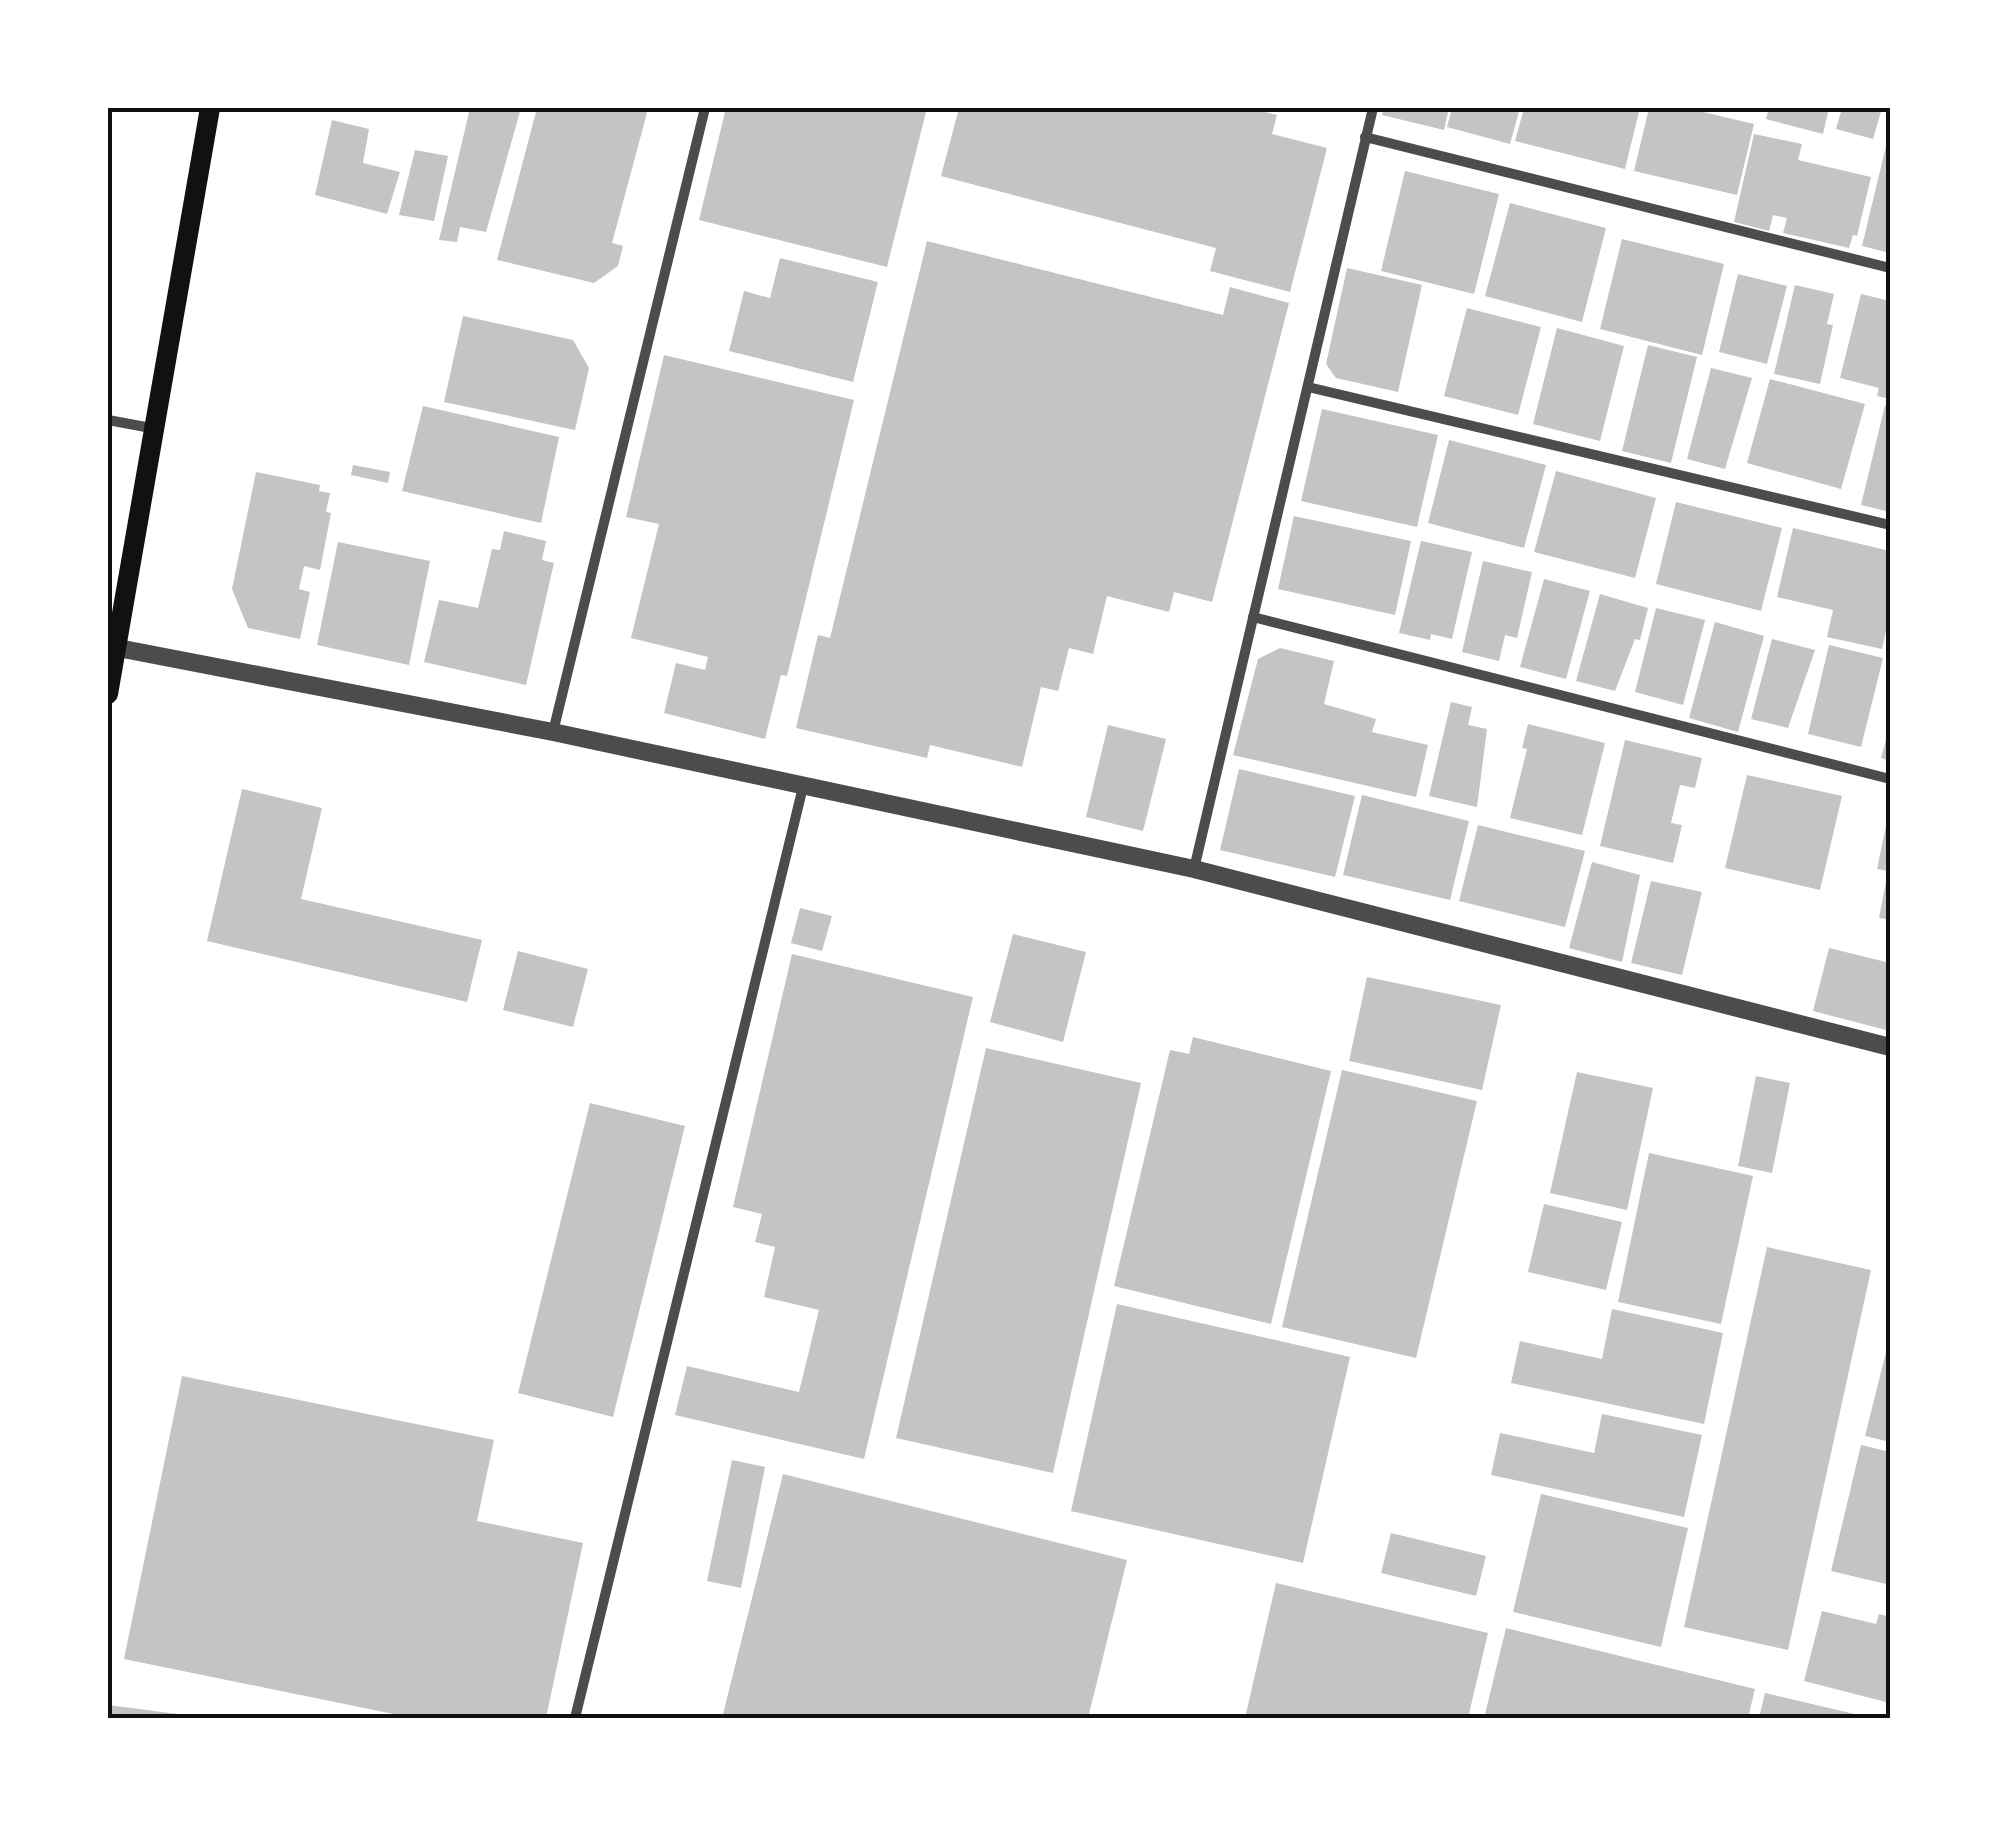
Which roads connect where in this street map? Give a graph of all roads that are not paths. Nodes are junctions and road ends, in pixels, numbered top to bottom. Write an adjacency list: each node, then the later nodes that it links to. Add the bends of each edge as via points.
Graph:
1 (210, 108): 8 (main road)
2 (704, 108): 13 (street)
3 (1373, 108): 4 (street)
4 (1366, 138): 5 (street); 6 (street)
5 (1890, 268)
6 (1308, 387): 9 (street); 10 (street)
7 (108, 420): 8 (street)
8 (151, 428): 11 (main road)
9 (1890, 525)
10 (1254, 616): 14 (street); 16 (street)
11 (118, 648): 12 (main road); 13 (street)
12 (108, 694)
13 (553, 732): 15 (street)
14 (1890, 780)
15 (803, 787): 16 (street); 18 (street)
16 (1194, 870): 17 (street)
17 (1890, 1047)
18 (575, 1718)

